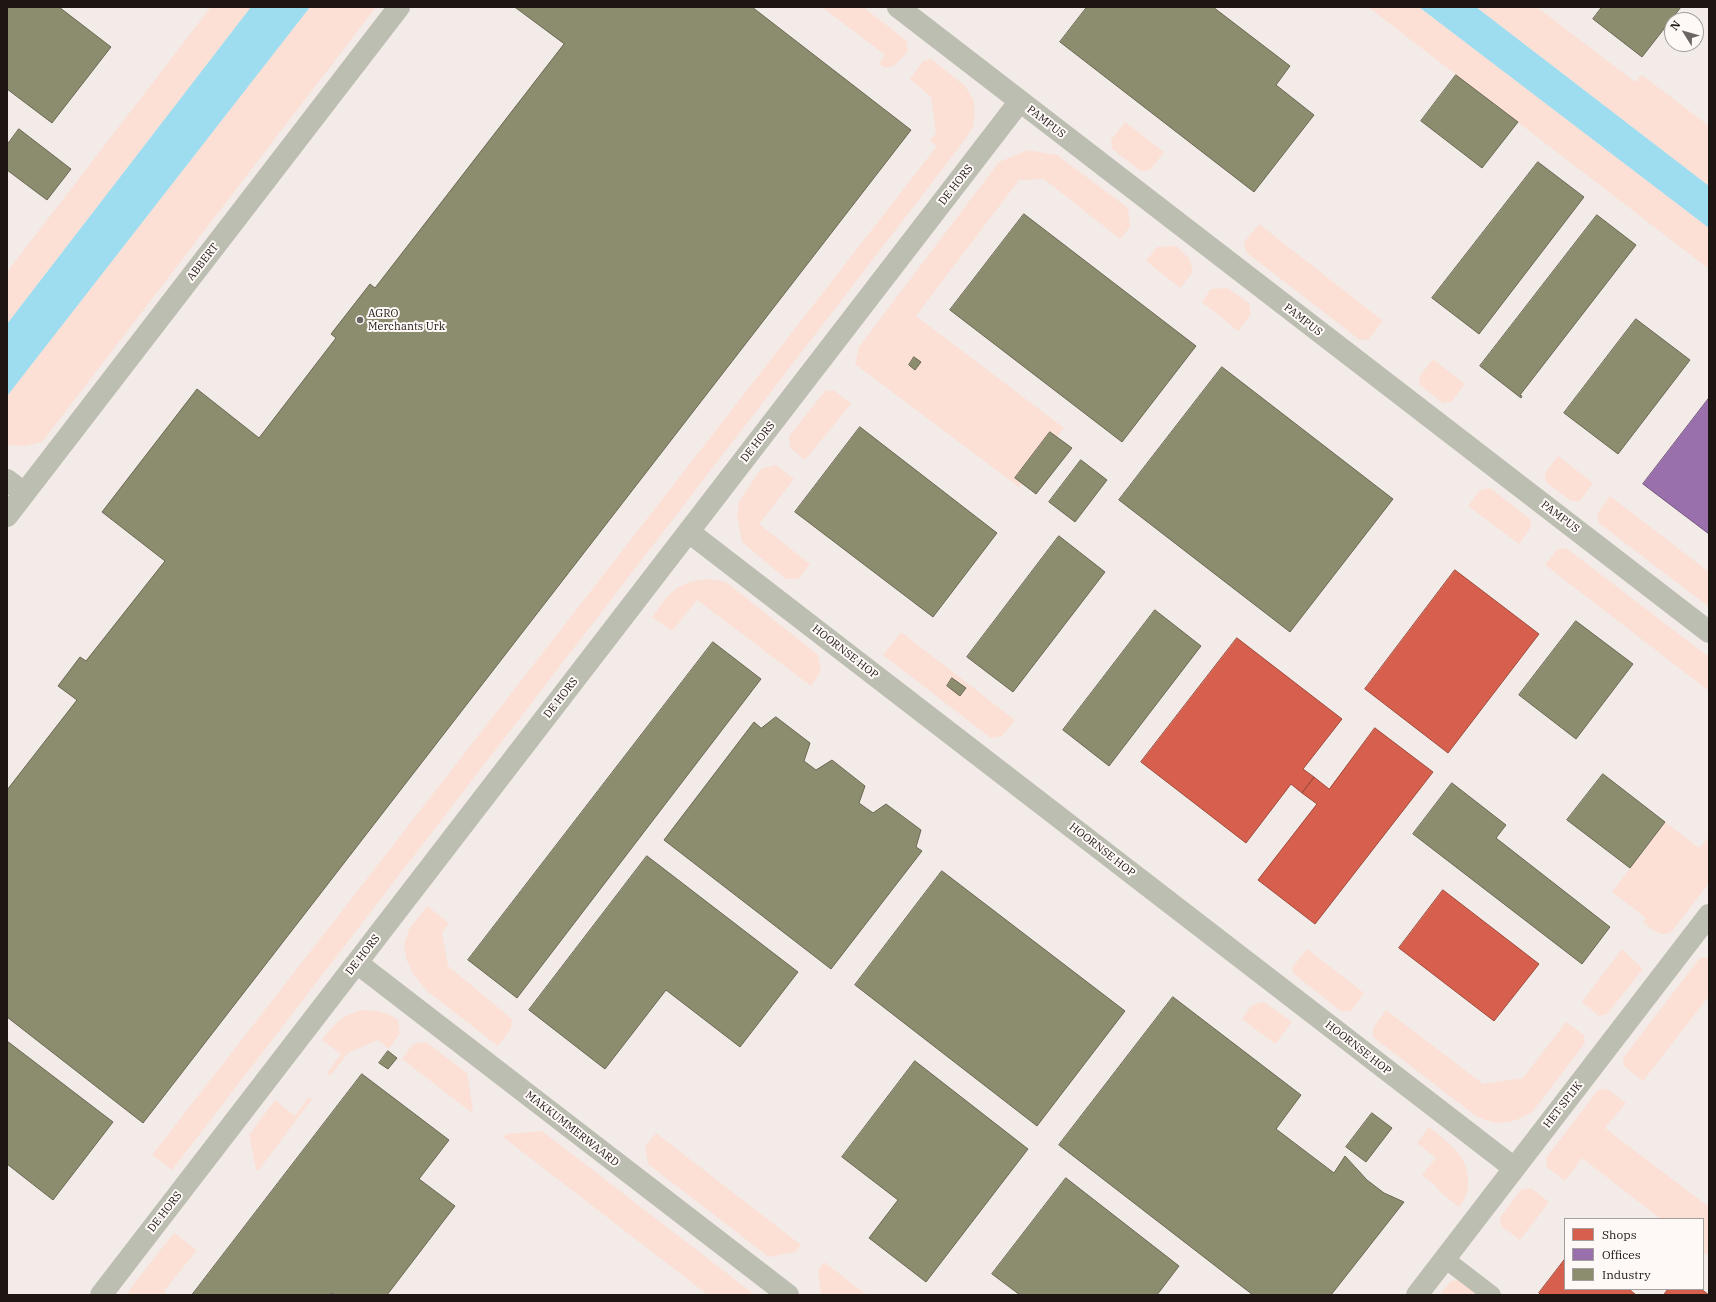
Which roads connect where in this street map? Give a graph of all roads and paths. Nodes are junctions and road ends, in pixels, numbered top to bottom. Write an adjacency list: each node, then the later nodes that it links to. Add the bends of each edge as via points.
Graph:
1 (399, 7): 5 (street, ABBERT)
2 (898, 7): 3 (street, PAMPUS)
3 (1020, 101): 7 (street, DE HORS); 8 (street, PAMPUS)
4 (7, 480): 5 (street)
5 (24, 494): 6 (street, ABBERT)
6 (7, 516)
7 (689, 532): 10 (street, DE HORS); 11 (street, HOORNSE HOP)
8 (1709, 632)
9 (1709, 915): 11 (street, HET SPIJK)
10 (357, 963): 14 (street, DE HORS); 15 (street, MAKKUMMERWAARD)
11 (1514, 1168): 12 (street, HET SPIJK)
12 (1445, 1259): 13 (lane); 16 (street, HET SPIJK)
13 (1488, 1294)
14 (101, 1295)
15 (788, 1295)
16 (1417, 1295)

